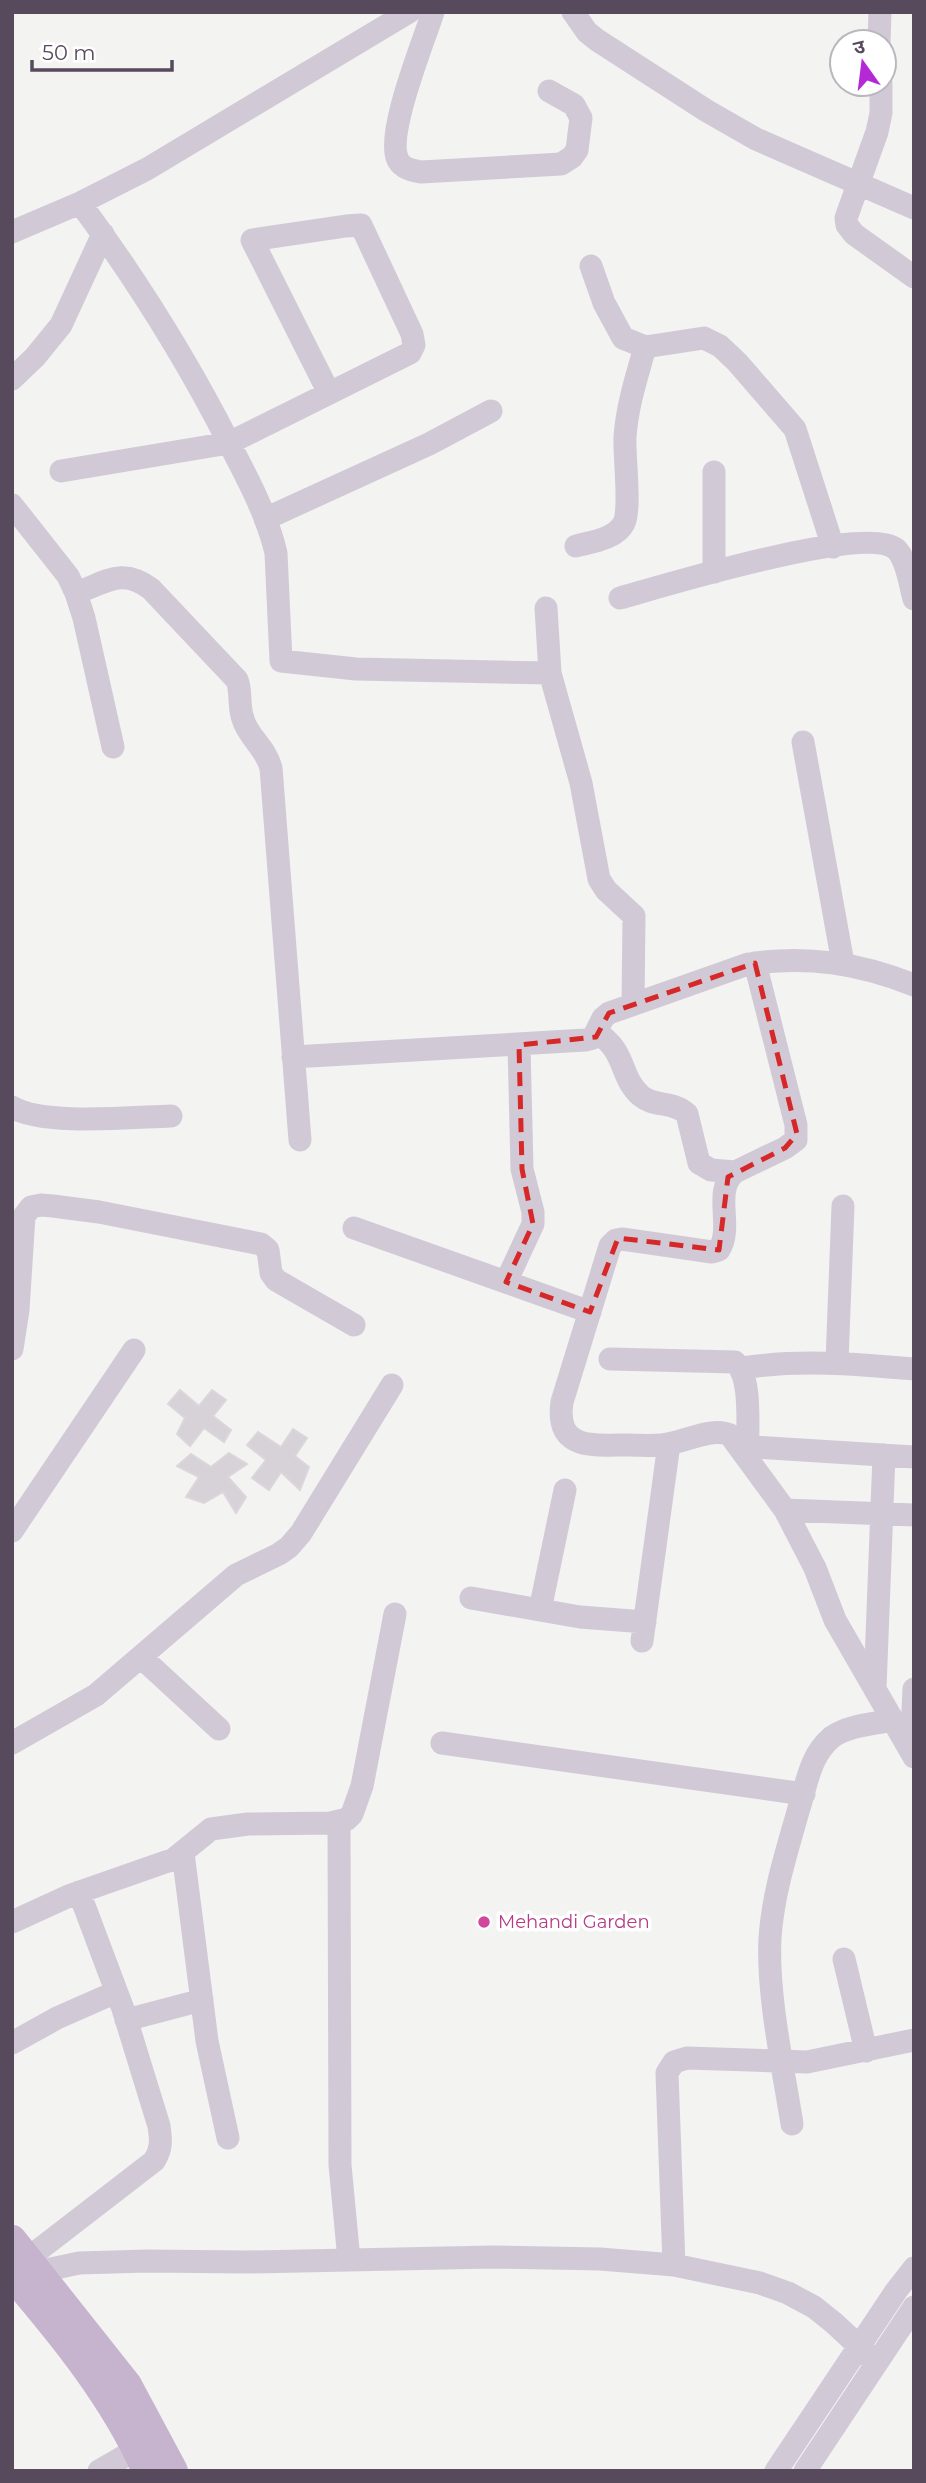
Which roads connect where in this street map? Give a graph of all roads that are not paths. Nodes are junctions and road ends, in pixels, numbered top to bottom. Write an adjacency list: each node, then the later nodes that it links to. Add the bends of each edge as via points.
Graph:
1 (409, 12): 7 (street, via 147,169)
2 (433, 12): 4 (street, via 396,127 394,152 407,169 561,164 577,150 581,118 574,105)
3 (573, 12): 6 (street, via 597,40 707,111)
4 (549, 91)
5 (881, 98): 6 (street, via 881,113)
6 (859, 186): 8 (street); 12 (street, via 847,225)
7 (80, 202): 9 (street); 10 (street)
8 (914, 208)
9 (12, 232)
10 (103, 234): 14 (street, via 61,325); 17 (street, via 195,379)
11 (591, 266): 13 (street, via 618,331 623,338)
12 (914, 277)
13 (645, 346): 22 (street, via 625,434 624,523 611,536); 23 (street, via 704,338 737,362 795,429)
14 (12, 379)
15 (329, 393): 15 (street, via 410,353 414,345 361,225 252,240); 17 (street)
16 (491, 411): 21 (street)
17 (229, 443): 18 (street); 21 (street)
18 (61, 471)
19 (714, 472): 24 (street)
20 (12, 505): 25 (street, via 68,576)
21 (265, 519): 29 (street, via 276,553 281,661 356,669)
22 (576, 546)
23 (832, 547): 24 (street); 27 (street, via 881,544 897,550)
24 (714, 572): 26 (street)
25 (76, 593): 31 (street); 38 (street, via 120,577 138,579 237,680 242,717 271,768)
26 (620, 598)
27 (914, 599)
28 (546, 608): 29 (street)
29 (550, 673): 35 (street, via 581,783 599,879 634,916)
30 (803, 742): 33 (street)
31 (113, 747)
32 (755, 963): 33 (street, via 794,959); 35 (street); 42 (street, via 797,1134 785,1148)
33 (844, 963): 34 (street)
34 (914, 985)
35 (633, 1004): 36 (street, via 603,1018)
36 (597, 1032): 37 (street, via 586,1040); 42 (street, via 614,1045 639,1094 687,1114 699,1163 711,1170)
37 (519, 1045): 38 (street); 45 (street, via 522,1169 533,1224)
38 (293, 1057): 41 (street)
39 (12, 1107): 40 (street, via 27,1115 62,1118)
40 (171, 1116)
41 (300, 1140)
42 (734, 1172): 46 (street, via 725,1182 725,1232 719,1250 616,1240 610,1246)
43 (843, 1206): 51 (street)
44 (354, 1228): 45 (street)
45 (506, 1282): 46 (street)
46 (590, 1312): 55 (street, via 562,1402 564,1430 572,1439 597,1445)
47 (354, 1325): 48 (street, via 276,1280 268,1250 261,1244 41,1205 24,1216)
48 (12, 1349)
49 (134, 1350): 63 (street)
50 (610, 1359): 52 (street, via 727,1360)
51 (837, 1362): 52 (street); 53 (street)
52 (742, 1368): 56 (street, via 746,1380)
53 (914, 1369)
54 (392, 1385): 67 (street, via 289,1547 236,1575)
55 (669, 1444): 56 (street, via 717,1432 730,1435); 65 (street, via 643,1632)
56 (743, 1447): 57 (street); 60 (street)
57 (884, 1455): 58 (street); 61 (street)
58 (914, 1457)
59 (565, 1490): 65 (street)
60 (785, 1510): 61 (street); 68 (street, via 835,1620)
61 (883, 1514): 62 (street); 68 (street)
62 (914, 1515)
63 (12, 1531)
64 (471, 1598): 65 (street)
65 (540, 1610)
66 (395, 1614): 76 (street, via 357,1807)
67 (142, 1658): 71 (street); 72 (street, via 96,1695)
68 (875, 1689): 70 (street)
69 (914, 1689): 74 (street)
70 (893, 1720): 74 (street); 75 (street, via 831,1738 814,1758)
71 (219, 1729)
72 (12, 1743)
73 (442, 1744): 75 (street)
74 (912, 1754)
75 (804, 1794): 87 (street, via 776,1892 770,1939)
76 (339, 1821): 77 (street, via 222,1826 202,1835); 90 (street, via 340,2165)
77 (183, 1853): 78 (street, via 157,1867); 82 (street)
78 (79, 1892): 79 (street); 81 (street)
79 (12, 1922)
80 (844, 1959): 86 (street)
81 (116, 1992): 83 (street); 85 (street)
82 (202, 2000): 83 (street); 89 (street)
83 (126, 2020): 91 (street, via 159,2126 159,2153 140,2173)
84 (914, 2040): 86 (street)
85 (12, 2043)
86 (866, 2050): 87 (street, via 807,2062)
87 (782, 2062): 88 (street); 92 (street, via 687,2058 669,2067)
88 (792, 2124)
89 (228, 2138)
90 (349, 2260): 91 (street); 92 (street, via 493,2257)
91 (22, 2262): 97 (main road, via 63,2302 127,2385)
92 (674, 2264): 95 (street, via 788,2293 814,2307)
93 (914, 2268): 95 (street)
94 (914, 2307): 96 (street)
95 (858, 2346): 96 (street); 100 (street)
96 (877, 2363): 101 (street)
97 (147, 2452): 98 (street); 99 (main road)
98 (99, 2471)
99 (173, 2471)
100 (776, 2471)
101 (805, 2471)

